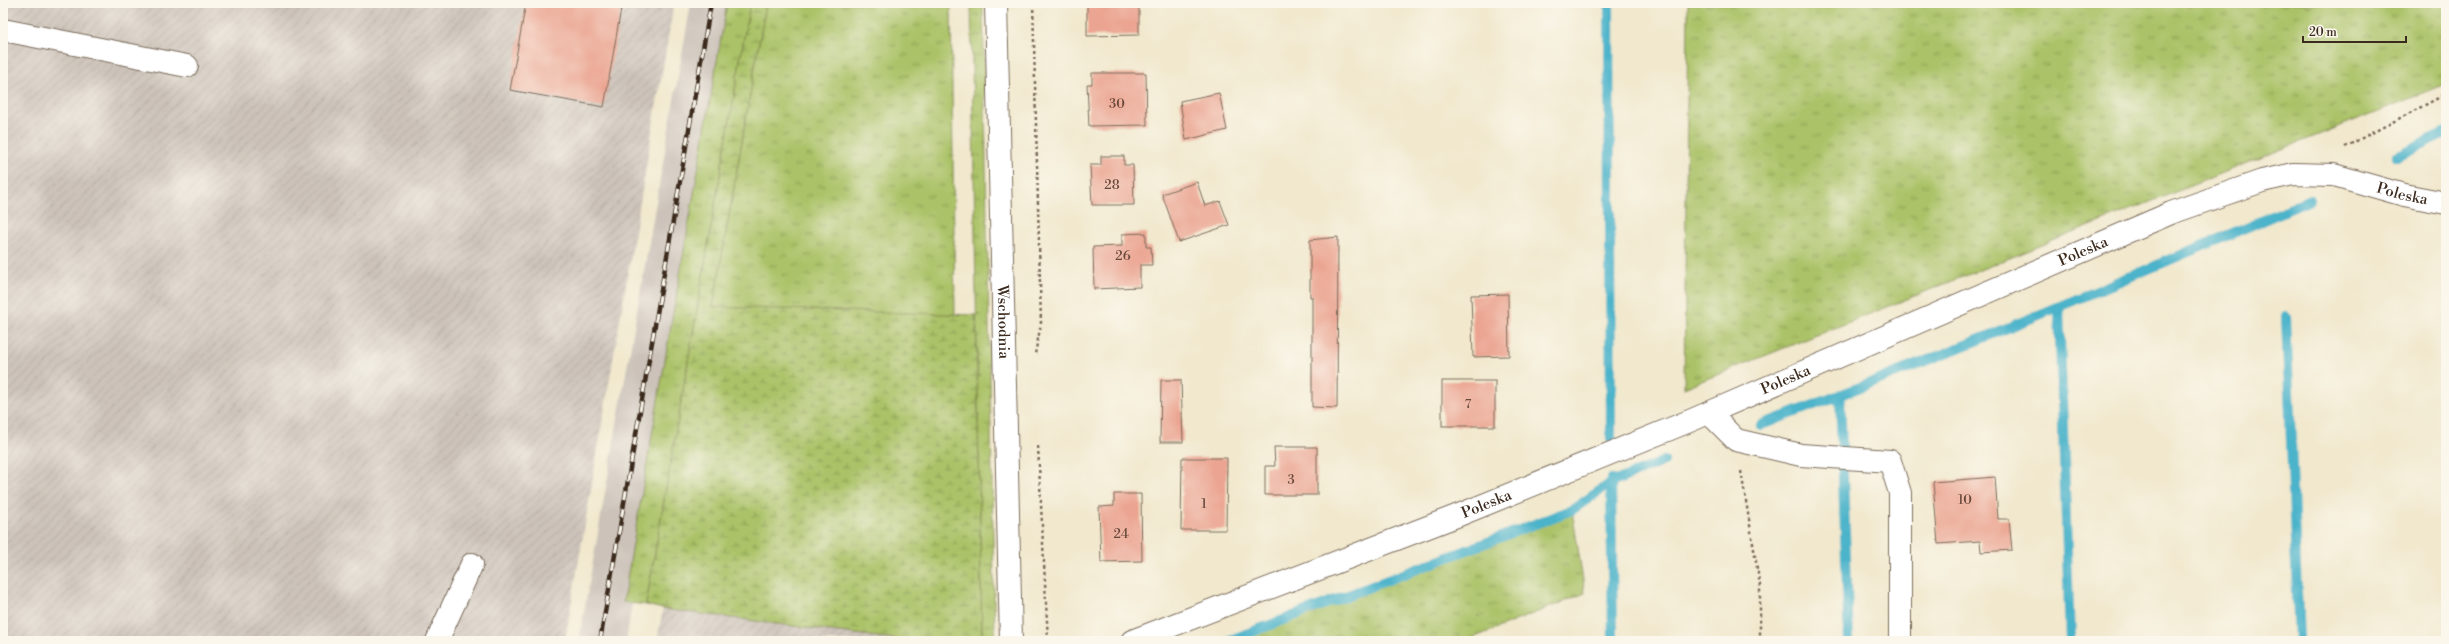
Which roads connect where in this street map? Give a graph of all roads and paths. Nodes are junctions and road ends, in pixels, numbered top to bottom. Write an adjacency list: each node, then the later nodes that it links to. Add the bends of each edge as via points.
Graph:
1 (996, 3): 14 (street, Wschodnia)
2 (1033, 3): 8 (path, via 1041,324)
3 (3, 30): 4 (street)
4 (187, 66)
5 (2446, 94): 6 (path)
6 (2342, 149)
7 (2446, 203): 9 (street, Poleska, via 2404,195 2334,175 2293,174 2262,181 2171,213)
8 (1033, 362)
9 (1709, 413): 10 (street); 16 (street, Poleska, via 1459,516)
10 (1736, 440): 17 (path, via 1760,586); 18 (street, via 1801,455 1890,461 1900,493)
11 (1038, 442): 15 (path)
12 (472, 564): 13 (street)
13 (437, 641)
14 (1011, 641)
15 (1048, 641)
16 (1132, 641)
17 (1760, 641)
18 (1900, 641)

